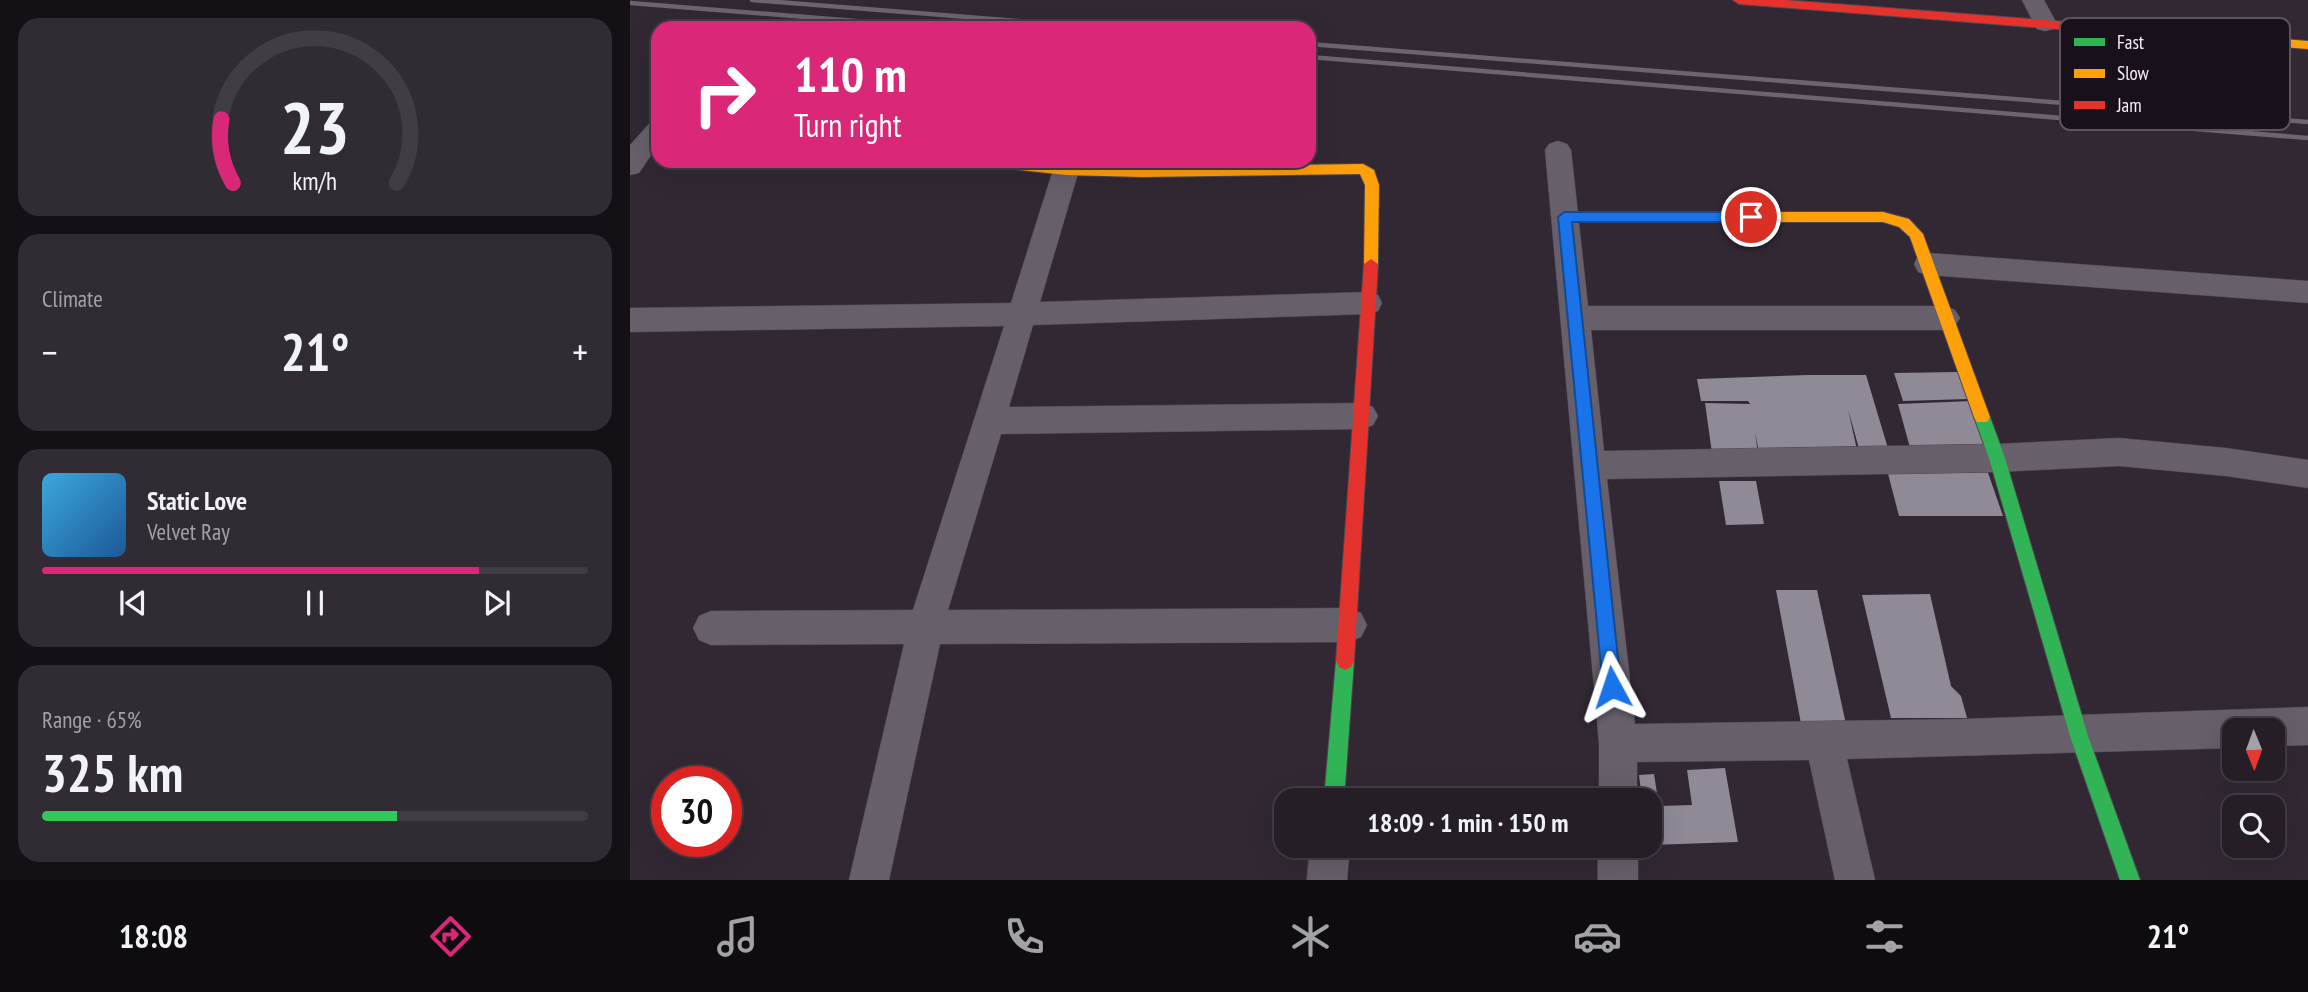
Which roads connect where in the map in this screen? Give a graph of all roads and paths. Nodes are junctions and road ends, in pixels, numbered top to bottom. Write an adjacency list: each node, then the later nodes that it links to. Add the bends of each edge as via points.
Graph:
1 (1739, 0): 3 (street)
2 (2033, 0): 4 (street)
3 (1790, 2): 4 (street)
4 (2045, 24): 5 (street)
5 (2060, 25)
6 (2290, 44): 7 (street)
7 (2308, 45)
8 (651, 137): 10 (street)
9 (1558, 150): 13 (street)
10 (630, 166)
11 (1048, 168): 12 (street)
12 (1066, 170): 16 (street, via 1363,169 1372,180 1373,197); 17 (street)
13 (1564, 217): 14 (street, via 1883,217 1910,227); 18 (street)
14 (1928, 264): 15 (street); 19 (street)
15 (2308, 292)
16 (1368, 303): 17 (street); 21 (street)
17 (1024, 314): 20 (street); 22 (street)
18 (1574, 318): 19 (street); 24 (street)
19 (1945, 318): 23 (street)
20 (630, 320)
21 (1362, 416): 22 (street); 26 (street)
22 (990, 421): 27 (street)
23 (1997, 458): 24 (street); 25 (street, via 2119,452); 30 (street)
24 (1590, 465): 32 (street)
25 (2308, 474)
26 (1349, 625): 27 (street); 33 (street)
27 (926, 626): 28 (street); 37 (street)
28 (711, 628)
29 (2308, 726): 30 (street)
30 (2079, 736): 31 (street); 41 (street)
31 (1824, 742): 32 (street); 40 (street)
32 (1618, 743): 34 (street)
33 (1335, 788)
34 (1618, 788)
35 (1329, 858): 38 (street)
36 (1618, 858): 39 (street)
37 (869, 880)
38 (1327, 880)
39 (1618, 880)
40 (1854, 880)
41 (2130, 880)

